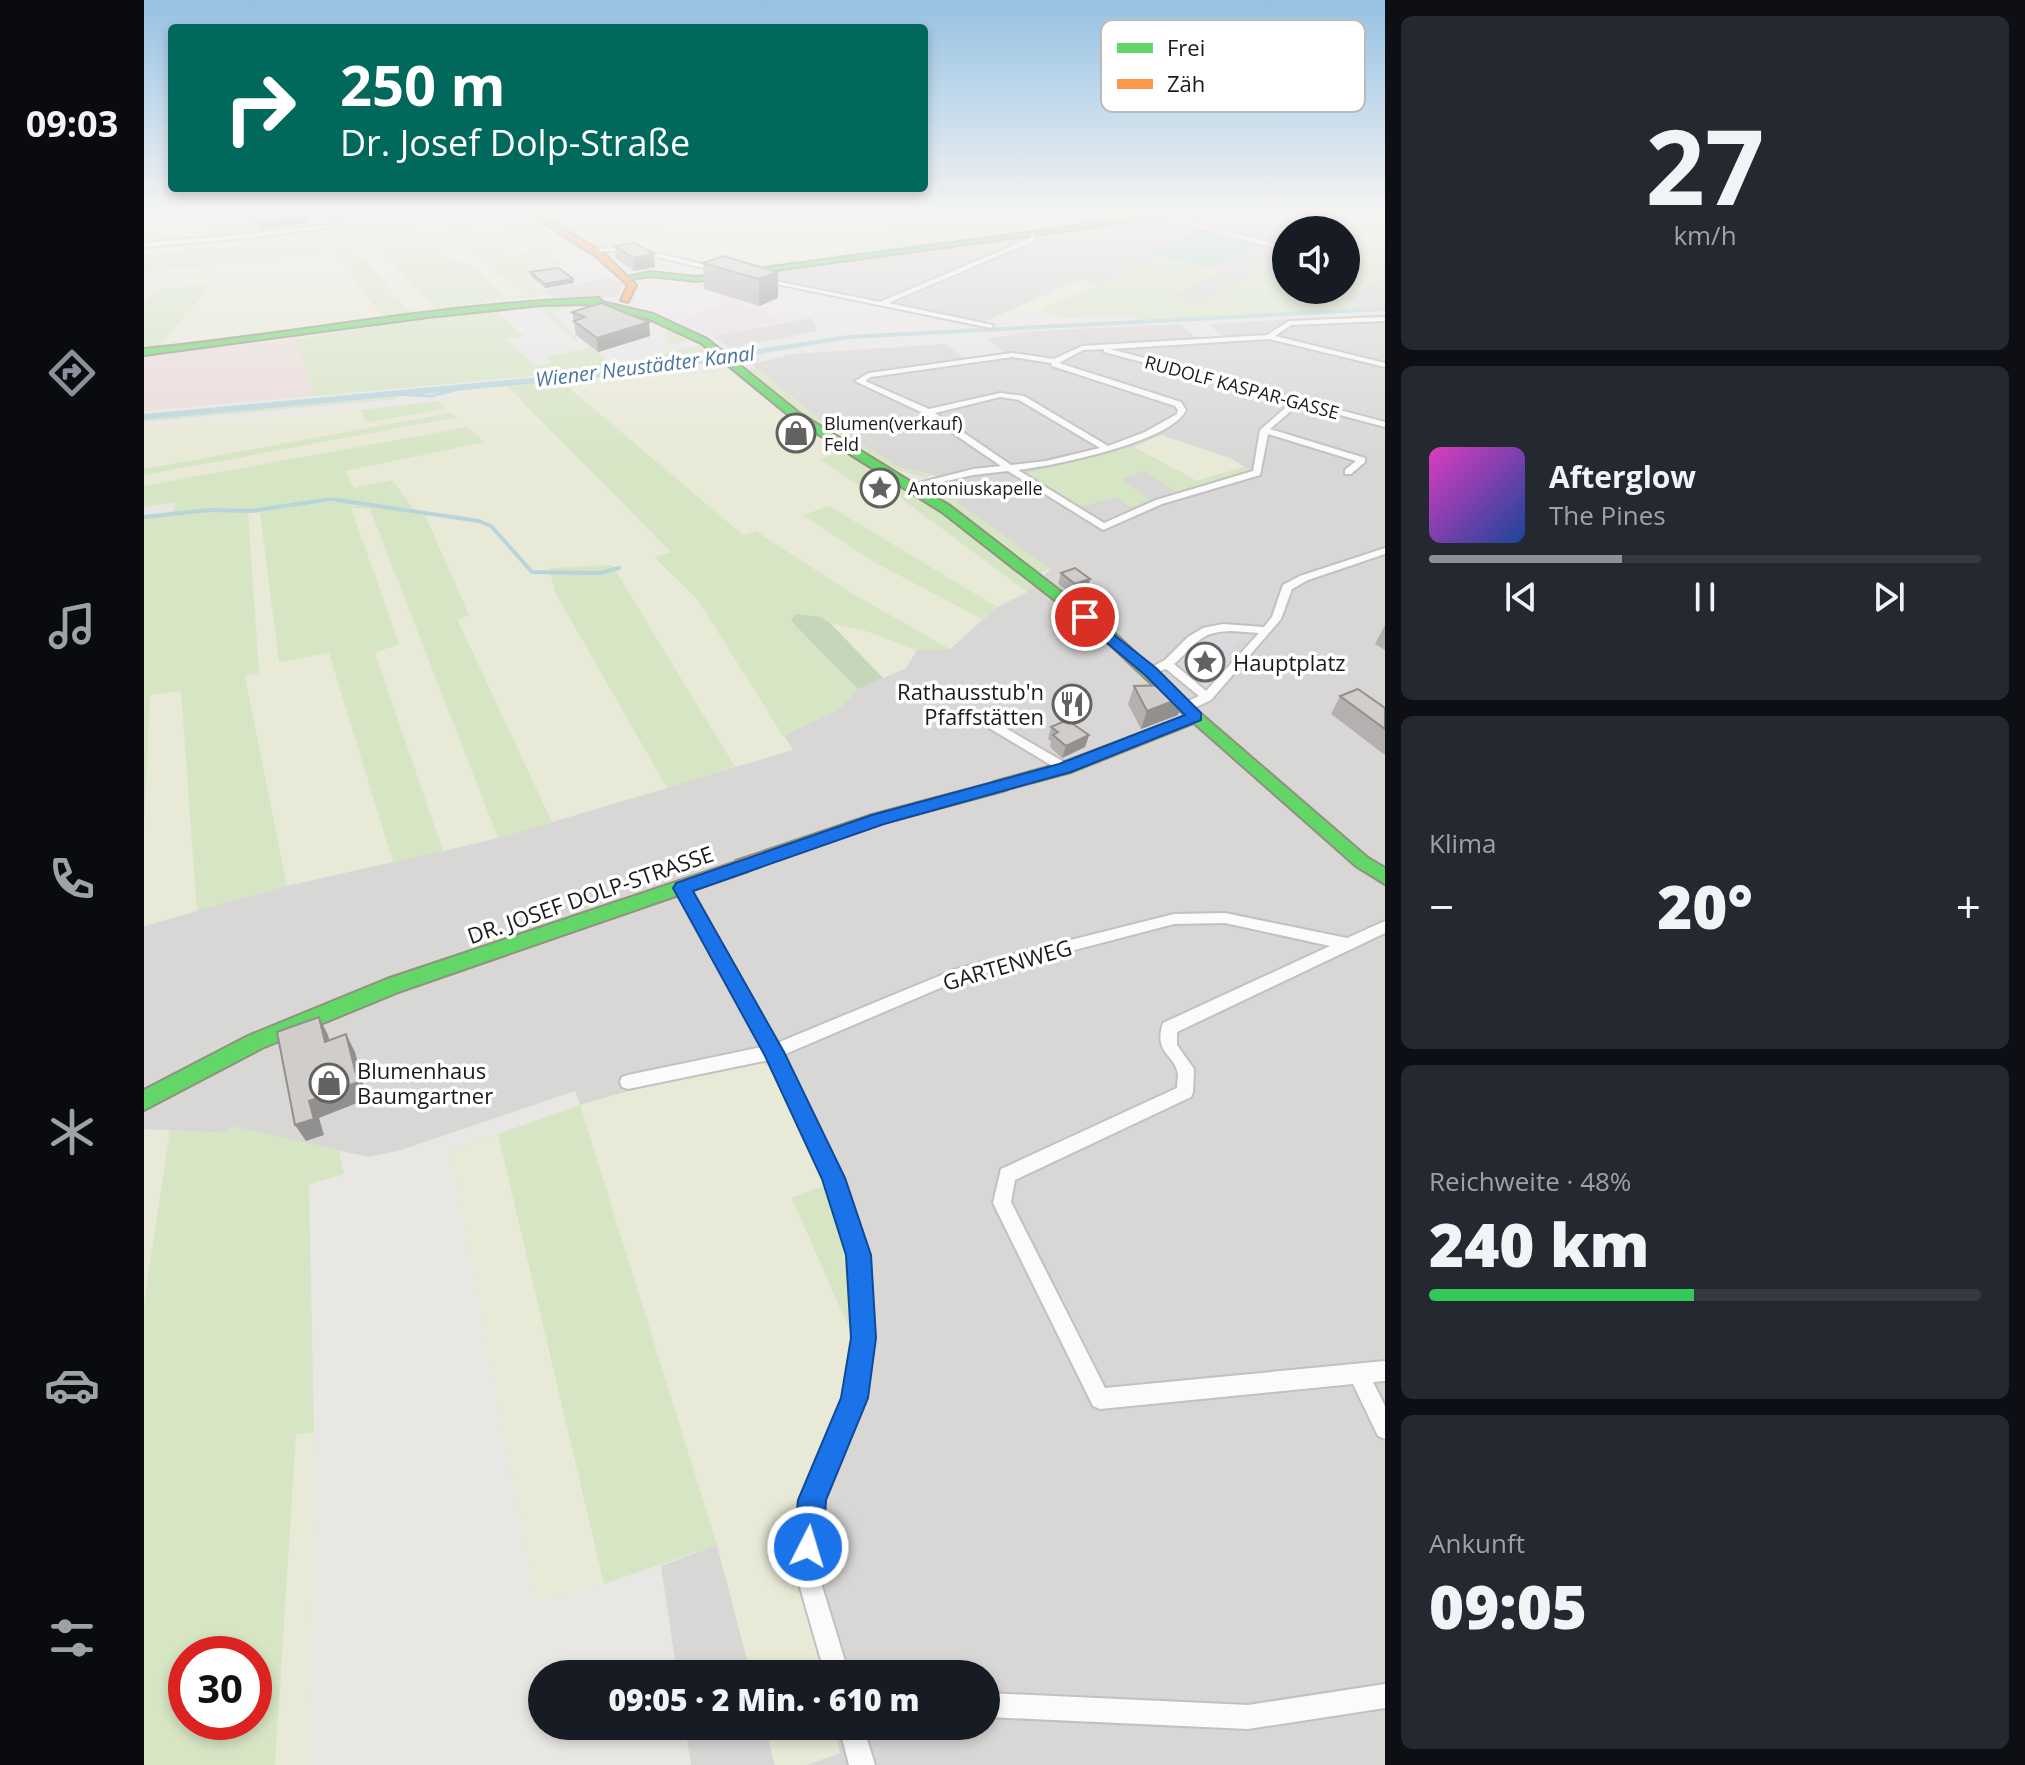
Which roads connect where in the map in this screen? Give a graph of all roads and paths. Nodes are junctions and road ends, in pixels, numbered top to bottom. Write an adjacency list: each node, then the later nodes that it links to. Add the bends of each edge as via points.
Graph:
1 (629, 296): 5 (main road)
2 (842, 296): 4 (street)
3 (899, 296): 4 (street)
4 (881, 304): 7 (street)
5 (626, 306): 10 (main road, via 586,301 496,303 282,337); 20 (main road, via 689,332 795,415)
6 (1385, 319): 8 (street, via 1289,323)
7 (991, 326)
8 (1269, 337): 9 (street); 12 (street)
9 (1099, 346): 11 (street); 13 (street, RUDOLF KASPAR-GASSE)
10 (144, 352)
11 (1055, 361): 14 (street, via 1012,355 869,375 859,381); 17 (street, via 1060,368 1178,404 1182,410 1148,434)
12 (1385, 365)
13 (1298, 401): 15 (street, RUDOLF KASPAR-GASSE); 16 (street)
14 (928, 412): 17 (street, via 1021,398); 18 (street)
15 (1385, 425)
16 (1264, 430): 18 (street, via 1257,473 1159,502 1103,527); 19 (street, via 1362,460)
17 (1107, 449): 18 (street, via 1054,463)
18 (1008, 467): 20 (street)
19 (1348, 472)
20 (914, 487): 24 (main road)
21 (1385, 551): 22 (street, via 1287,587)
22 (1267, 630): 23 (street, via 1203,632); 25 (street)
23 (1170, 666): 24 (street); 25 (street)
24 (1150, 671): 26 (main road)
25 (1207, 697): 26 (street)
26 (1191, 712): 28 (main road, DR. JOSEF DOLP-STRASSE); 29 (main road)
27 (983, 719): 28 (street)
28 (1065, 768): 30 (main road, DR. JOSEF DOLP-STRASSE, via 878,819)
29 (1385, 877)
30 (682, 888): 35 (street); 37 (main road, DR. JOSEF DOLP-STRASSE, via 394,985 255,1042)
31 (1385, 927): 33 (street)
32 (1295, 934): 33 (street, GARTENWEG); 34 (street); 35 (street, GARTENWEG, via 1225,918 1174,919 956,975)
33 (1347, 944): 34 (street)
34 (1318, 958): 39 (street, via 1169,1028 1169,1047 1186,1069 1185,1092 1007,1175 1002,1203 1100,1399)
35 (773, 1052): 36 (street, GARTENWEG); 41 (street, via 833,1178 858,1255 864,1338 854,1398 812,1500 806,1570)
36 (628, 1082)
37 (144, 1101)
38 (1385, 1371): 39 (street)
39 (1358, 1373): 40 (street)
40 (1385, 1429)
41 (833, 1660)
42 (1385, 1696): 43 (street, via 1248,1717)
43 (1000, 1706)
44 (855, 1740): 45 (street)
45 (862, 1765)

